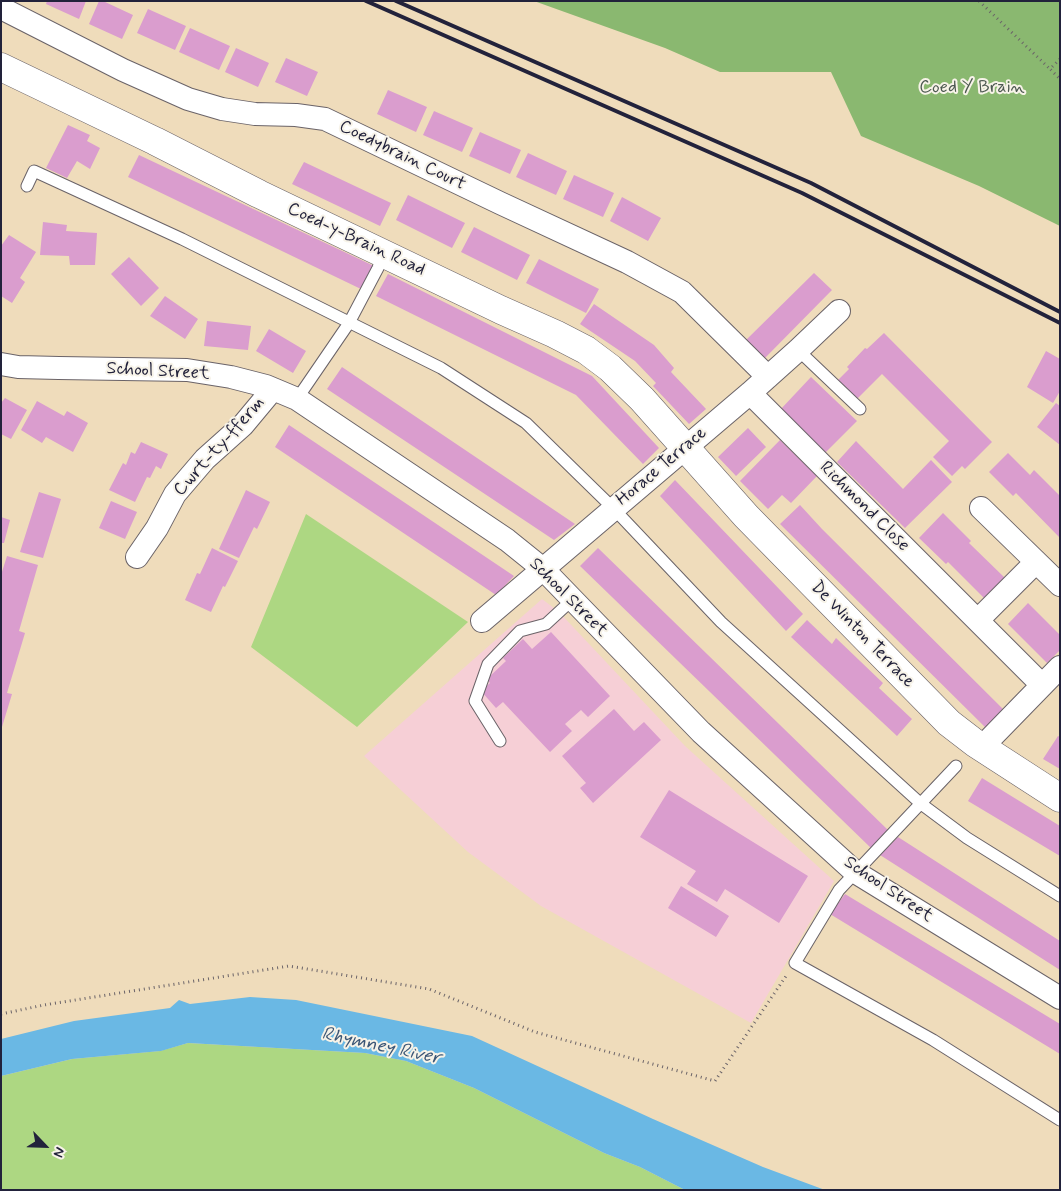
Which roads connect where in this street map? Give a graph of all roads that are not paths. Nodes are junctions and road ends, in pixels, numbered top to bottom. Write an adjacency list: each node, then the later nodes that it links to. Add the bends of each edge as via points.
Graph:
1 (1, 8): 9 (street, Coedybrain Court, via 188,99 255,114 326,119 627,262 682,292)
2 (1, 67): 4 (street, Coed-y-Brain Road)
3 (27, 186): 6 (lane, via 34,171 182,239)
4 (384, 252): 6 (lane); 14 (street, Coed-y-Brain Road, via 586,350 642,399)
5 (839, 311): 7 (street, Horace Terrace)
6 (349, 323): 12 (lane); 15 (lane, via 441,368 526,423)
7 (798, 350): 9 (street, Horace Terrace); 13 (lane)
8 (1, 364): 10 (street, School Street, via 187,370 231,377)
9 (768, 378): 11 (street, Horace Terrace)
10 (273, 389): 12 (street, School Street); 17 (street, Cwrt-ty-fferm, via 175,494)
11 (750, 393): 14 (street, Horace Terrace); 22 (street, Richmond Close)
12 (297, 399): 19 (street, School Street, via 507,540)
13 (860, 409)
14 (685, 448): 15 (street, Horace Terrace); 27 (street, De Winton Terrace, via 746,516 918,693 949,723)
15 (613, 508): 19 (street, Horace Terrace); 30 (lane, via 721,622)
16 (981, 508): 18 (street)
17 (137, 557)
18 (1036, 562): 20 (street); 22 (street)
19 (543, 569): 21 (street, School Street); 23 (street, Horace Terrace)
20 (1060, 585)
21 (572, 600): 26 (lane, via 546,624 520,631 488,664 475,700); 31 (street, School Street, via 701,732)
22 (978, 620): 25 (street, Richmond Close)
23 (482, 621)
24 (1060, 667): 25 (street)
25 (1042, 685): 27 (street)
26 (500, 741)
27 (982, 747): 29 (street, De Winton Terrace)
28 (956, 766): 30 (lane)
29 (1060, 798)
30 (920, 803): 31 (lane); 32 (lane, via 968,838)
31 (855, 872): 33 (street, School Street); 34 (lane, via 839,890 795,963 933,1040)
32 (1060, 896)
33 (1060, 998)
34 (1060, 1120)

